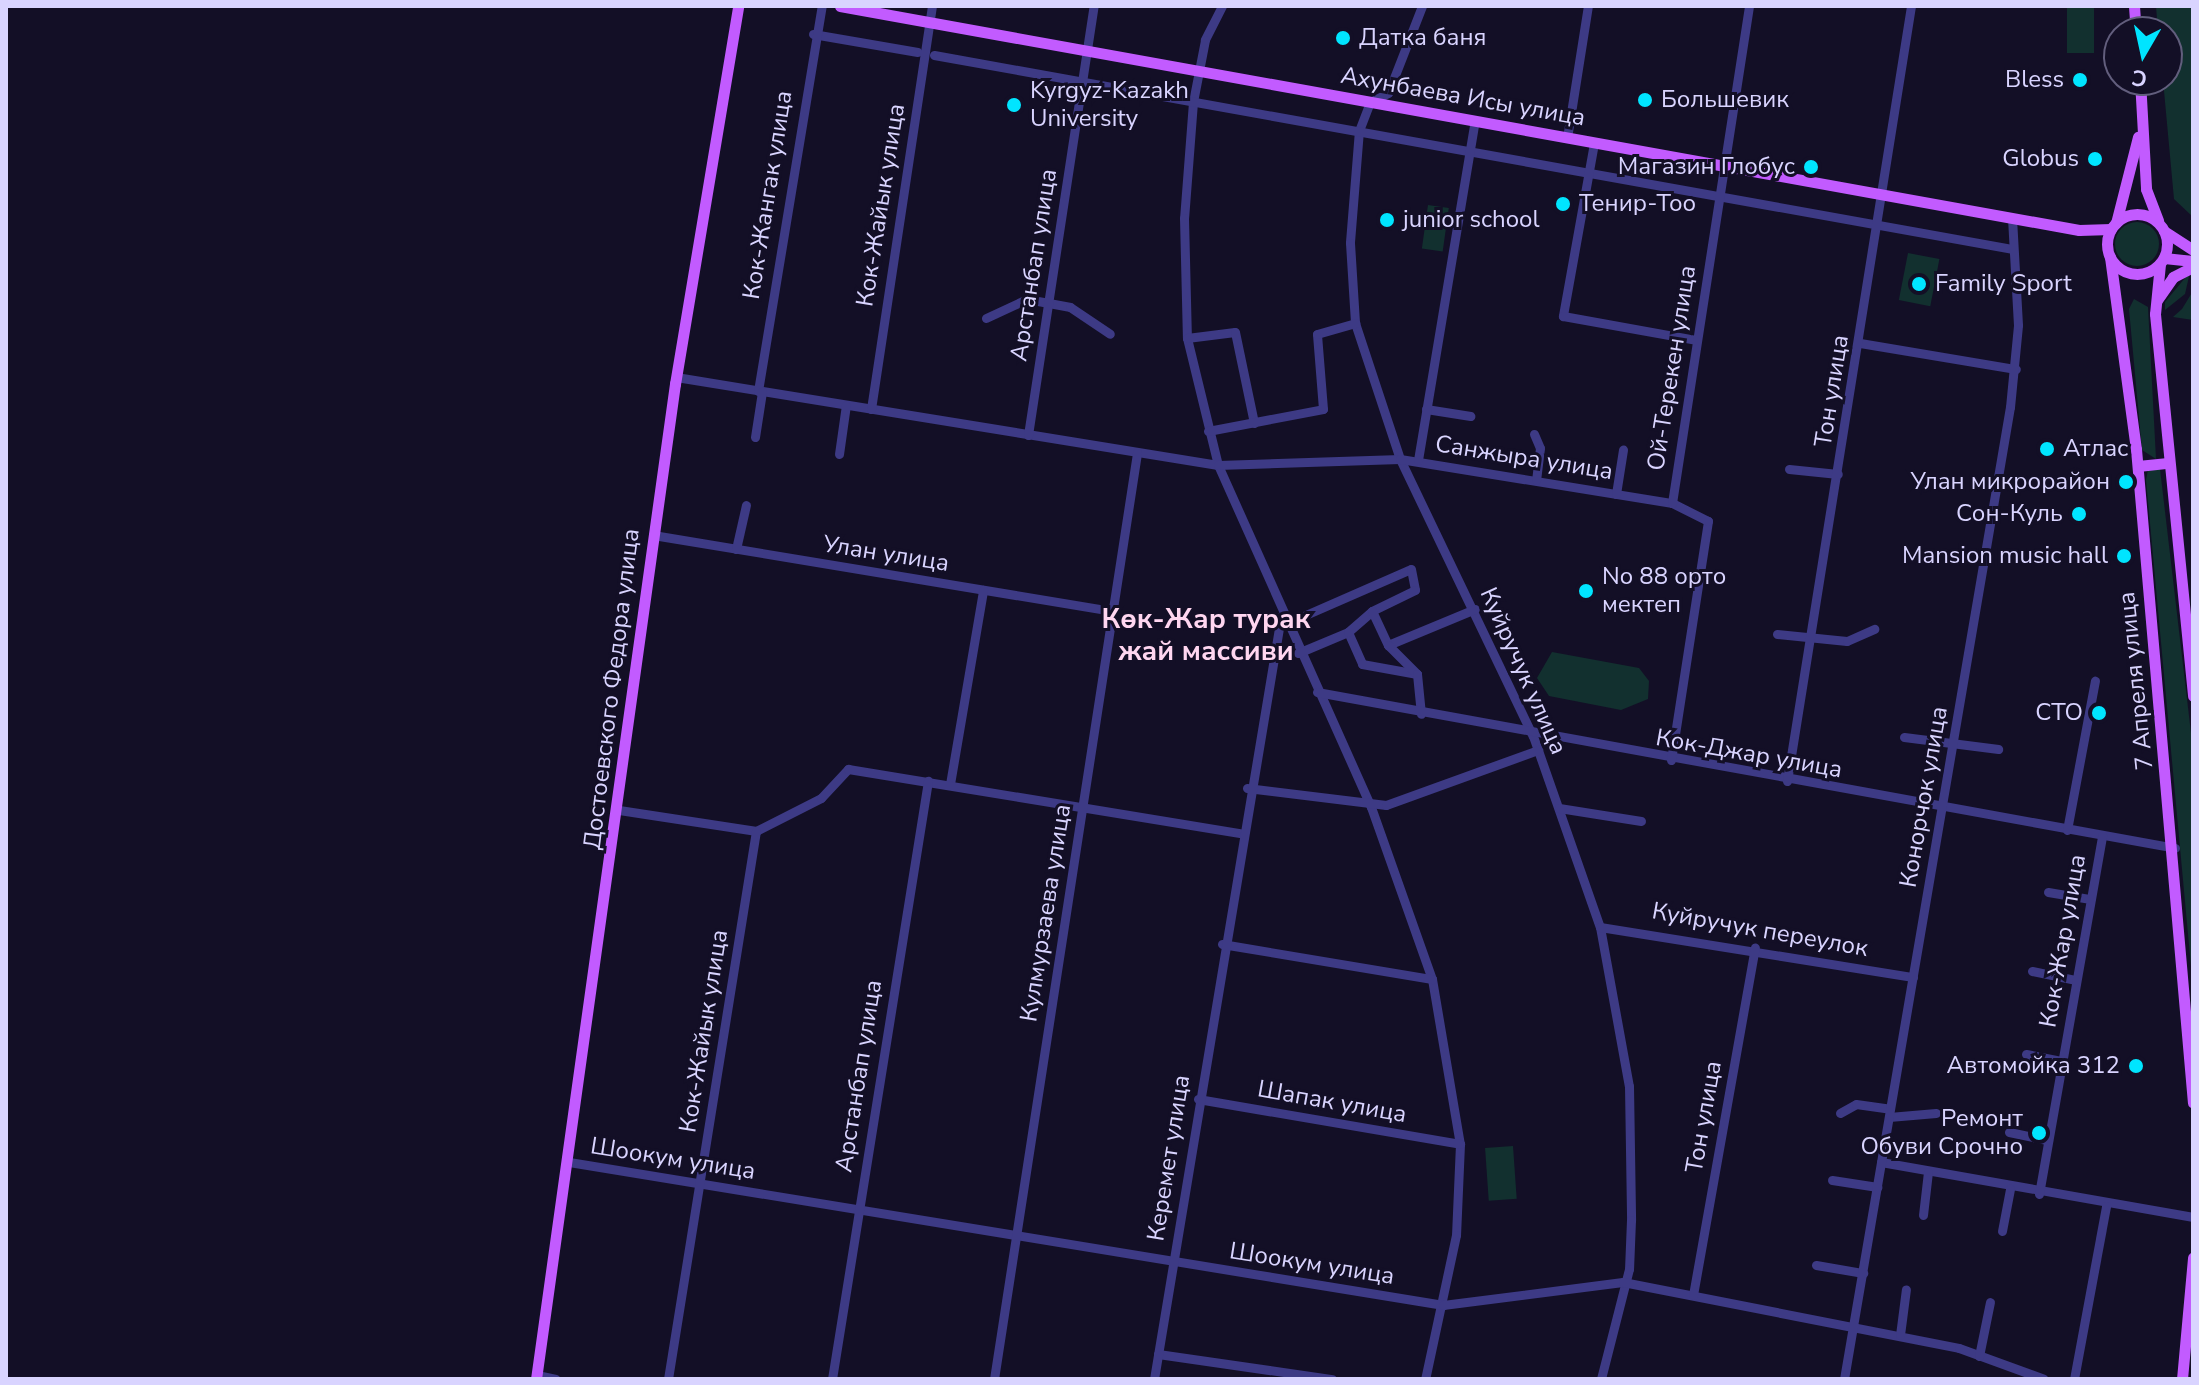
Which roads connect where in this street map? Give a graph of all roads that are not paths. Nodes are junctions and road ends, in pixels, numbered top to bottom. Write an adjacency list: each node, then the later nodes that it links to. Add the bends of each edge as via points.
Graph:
1 (738, 6): 51 (main road, Достоевского Федора улица)
2 (822, 6): 12 (street, Кок-Жангак улица)
3 (840, 6): 11 (main road, Ахунбаева Исы улица)
4 (932, 6): 11 (street, Кок-Жайык улица)
5 (1094, 6): 14 (street, Арстанбап улица)
6 (1222, 6): 16 (street)
7 (1422, 6): 20 (street, Куйручук улица, via 1388,93)
8 (1588, 6): 24 (street)
9 (1749, 6): 27 (street, Ой-Терекен улица)
10 (1911, 6): 29 (street, Тон улица)
11 (930, 23): 14 (main road, Ахунбаева Исы улица); 54 (street, Кок-Жайык улица)
12 (813, 34): 13 (street); 52 (street, Кок-Жангак улица)
13 (917, 52)
14 (1087, 52): 16 (main road, Ахунбаева Исы улица); 17 (street, Арстанбап улица)
15 (934, 55): 17 (street)
16 (1197, 72): 19 (street); 20 (main road, Ахунбаева Исы улица)
17 (1082, 80): 19 (street); 42 (street, Арстанбап улица)
18 (2140, 96): 22 (main road)
19 (1193, 102): 23 (street); 47 (street, via 1184,218)
20 (1370, 102): 21 (main road, Ахунбаева Исы улица); 23 (street, Куйручук улица)
21 (1475, 121): 24 (main road, Ахунбаева Исы улица); 26 (street, Санжыра улица)
22 (2141, 121): 33 (main road); 34 (main road, via 2146,189)
23 (1359, 130): 26 (street); 45 (street, Куйручук улица, via 1350,243)
24 (1567, 138): 25 (main road, Ахунбаева Исы улица)
25 (1594, 143): 27 (main road, Ахунбаева Исы улица); 28 (street)
26 (1469, 150): 28 (street); 55 (street, Санжыра улица)
27 (1723, 166): 29 (main road, Ахунбаева Исы улица); 30 (street, Ой-Терекен улица)
28 (1589, 172): 30 (street); 48 (street, via 1563,316)
29 (1881, 195): 31 (main road, Ахунбаева Исы улица); 32 (street, Тон улица)
30 (1718, 197): 32 (street); 48 (street, Ой-Терекен улица)
31 (2012, 218): 35 (main road, Ахунбаева Исы улица); 36 (street, Конорчок улица)
32 (1876, 224): 36 (street); 49 (street, Тон улица)
33 (2114, 226): 34 (main road, via 2135,215); 35 (main road, Ахунбаева Исы улица); 38 (main road)
34 (2161, 227): 37 (main road); 39 (main road)
35 (2079, 230): 38 (main road, Ахунбаева Исы улица)
36 (2012, 249): 50 (street, Конорчок улица)
37 (2193, 250)
38 (2109, 254): 39 (main road, via 2129,273); 69 (main road, 7 Апреля улица)
39 (2162, 261): 40 (main road); 43 (main road)
40 (2193, 261)
41 (2193, 267): 43 (main road, via 2173,277)
42 (1048, 303): 44 (street, via 1016,300); 46 (street, via 1070,307); 60 (street, Арстанбап улица)
43 (2155, 305): 67 (main road)
44 (986, 318)
45 (1355, 323): 57 (street, via 1317,334 1323,409); 65 (street, Куйручук улица)
46 (1110, 334)
47 (1187, 338): 57 (street, via 1235,332); 58 (street)
48 (1697, 340): 74 (street, Ой-Терекен улица)
49 (1860, 343): 50 (street); 71 (street, Тон улица)
50 (2016, 369): 96 (street, Конорчок улица)
51 (676, 377): 52 (street); 76 (main road, Достоевского Федора улица)
52 (760, 391): 53 (street); 61 (street, Кок-Жангак улица)
53 (846, 405): 54 (street); 64 (street)
54 (871, 409): 60 (street)
55 (1426, 409): 56 (street); 66 (street, Санжыра улица)
56 (1470, 416)
57 (1254, 423): 58 (street)
58 (1208, 431): 68 (street)
59 (1534, 434): 72 (street, via 1540,448)
60 (1028, 435): 63 (street)
61 (755, 437)
62 (1623, 450): 73 (street)
63 (1137, 453): 68 (street); 80 (street, Кулмурзаева улица)
64 (839, 454)
65 (1400, 459): 66 (street, Санжыра улица); 68 (street, Санжыра улица); 79 (street, Куйручук улица)
66 (1418, 460): 72 (street, Санжыра улица)
67 (2168, 463): 69 (main road); 92 (main road)
68 (1218, 465): 82 (street)
69 (2138, 466): 114 (main road, 7 Апреля улица)
70 (1789, 469): 71 (street)
71 (1838, 474): 86 (street, Тон улица)
72 (1536, 480): 73 (street, Санжыра улица)
73 (1616, 494): 74 (street, Санжыра улица)
74 (1672, 503): 99 (street, Ой-Терекен улица, via 1708,521)
75 (746, 505): 77 (street)
76 (653, 535): 77 (street, Улан улица); 108 (main road, Достоевского Федора улица)
77 (736, 549): 78 (street, Улан улица)
78 (983, 590): 80 (street, Улан улица); 102 (street)
79 (1475, 609): 87 (street); 94 (street, Куйручук улица)
80 (1113, 611): 104 (street, Кулмурзаева улица)
81 (1372, 611): 82 (street, via 1415,590 1411,569); 84 (street); 87 (street)
82 (1283, 620): 88 (street); 103 (street, Керемет улица)
83 (1874, 629): 86 (street, via 1847,641)
84 (1348, 632): 88 (street); 89 (street, via 1362,664)
85 (1777, 634): 86 (street)
86 (1811, 639): 101 (street, Тон улица)
87 (1388, 645): 89 (street)
88 (1298, 653): 91 (street)
89 (1417, 674): 93 (street)
90 (2095, 681): 110 (street)
91 (1317, 692): 93 (street, Кок-Джар улица); 105 (street)
92 (2193, 696)
93 (1421, 714): 94 (street, Кок-Джар улица)
94 (1533, 736): 98 (street, Куйручук улица); 99 (street, Кок-Джар улица)
95 (1904, 737): 96 (street)
96 (1953, 745): 97 (street); 107 (street, Конорчок улица)
97 (1998, 749)
98 (1538, 750): 105 (street); 106 (street, Куйручук улица)
99 (1671, 760): 101 (street, Кок-Джар улица)
100 (928, 781): 102 (street); 111 (street, via 848,769 821,798); 144 (street, Арстанбап улица)
101 (1787, 781): 107 (street, Кок-Джар улица)
102 (950, 784): 104 (street)
103 (1247, 788): 105 (street); 112 (street, Керемет улица)
104 (1083, 807): 112 (street); 148 (street, Кулмурзаева улица)
105 (1371, 807): 122 (street)
106 (1559, 808): 109 (street); 117 (street, Куйручук улица)
107 (1943, 808): 110 (street, Кок-Джар улица); 121 (street, Конорчок улица)
108 (619, 810): 111 (street); 135 (main road, Достоевского Федора улица)
109 (1641, 821)
110 (2067, 830): 113 (street, Кок-Джар улица)
111 (756, 831): 139 (street, Кок-Жайык улица)
112 (1240, 833): 118 (street, Керемет улица)
113 (2102, 836): 114 (street, Кок-Джар улица); 116 (street, Кок-Жар улица)
114 (2175, 848): 124 (main road, 7 Апреля улица)
115 (2048, 892): 116 (street)
116 (2090, 899): 123 (street, Кок-Жар улица)
117 (1600, 927): 119 (street, Куйручук переулок); 153 (street, Куйручук улица, via 1629,1086 1631,1220)
118 (1222, 944): 122 (street); 127 (street, Керемет улица)
119 (1755, 947): 121 (street, Куйручук переулок); 155 (street, Тон улица)
120 (2032, 971): 123 (street)
121 (1913, 977): 130 (street, Конорчок улица)
122 (1432, 979): 134 (street)
123 (2076, 980): 126 (street, Кок-Жар улица)
124 (2192, 1038): 128 (main road, 7 Апреля улица)
125 (2026, 1054): 126 (street)
126 (2062, 1061): 133 (street, Кок-Жар улица)
127 (1198, 1099): 134 (street, Шапак улица); 150 (street, Керемет улица)
128 (2193, 1103)
129 (1840, 1113): 130 (street, via 1856,1104)
130 (1890, 1113): 131 (street); 136 (street, Конорчок улица)
131 (1936, 1113)
132 (2009, 1132): 133 (street)
133 (2048, 1140): 142 (street, Кок-Жар улица)
134 (1460, 1144): 157 (street)
135 (569, 1162): 139 (street, Шоокум улица); 162 (main road, Достоевского Федора улица)
136 (1881, 1162): 137 (street); 140 (street, Конорчок улица)
137 (1928, 1172): 141 (street); 145 (street)
138 (1832, 1180): 140 (street)
139 (700, 1183): 144 (street, Шоокум улица); 164 (street, Кок-Жайык улица)
140 (1877, 1187): 152 (street, Конорчок улица)
141 (2010, 1189): 142 (street); 147 (street)
142 (2039, 1194): 143 (street)
143 (2106, 1206): 146 (street); 173 (street)
144 (858, 1210): 148 (street, Шоокум улица); 165 (street, Арстанбап улица)
145 (1923, 1215)
146 (2193, 1217)
147 (2002, 1231)
148 (1016, 1235): 150 (street, Шоокум улица); 166 (street, Кулмурзаева улица)
149 (2193, 1257): 174 (main road)
150 (1172, 1262): 157 (street, Шоокум улица); 160 (street, Керемет улица)
151 (1816, 1265): 152 (street)
152 (1863, 1273): 158 (street, Конорчок улица)
153 (1623, 1282): 155 (street, Шоокум улица); 157 (street, Шоокум улица); 170 (street, Куйручук улица)
154 (1906, 1289): 159 (street)
155 (1693, 1295): 158 (street, Шоокум улица)
156 (1990, 1302): 161 (street)
157 (1443, 1305): 169 (street)
158 (1854, 1326): 159 (street, Шоокум улица); 171 (street, Конорчок улица)
159 (1900, 1335): 161 (street, Шоокум улица)
160 (1158, 1354): 167 (street, Керемет улица); 168 (street)
161 (1979, 1356): 172 (street, Шоокум улица)
162 (537, 1377): 163 (street)
163 (556, 1379)
164 (668, 1379)
165 (832, 1379)
166 (994, 1379)
167 (1154, 1379)
168 (1332, 1379)
169 (1425, 1379)
170 (1601, 1379)
171 (1844, 1379)
172 (2044, 1379)
173 (2074, 1379)
174 (2182, 1379)

